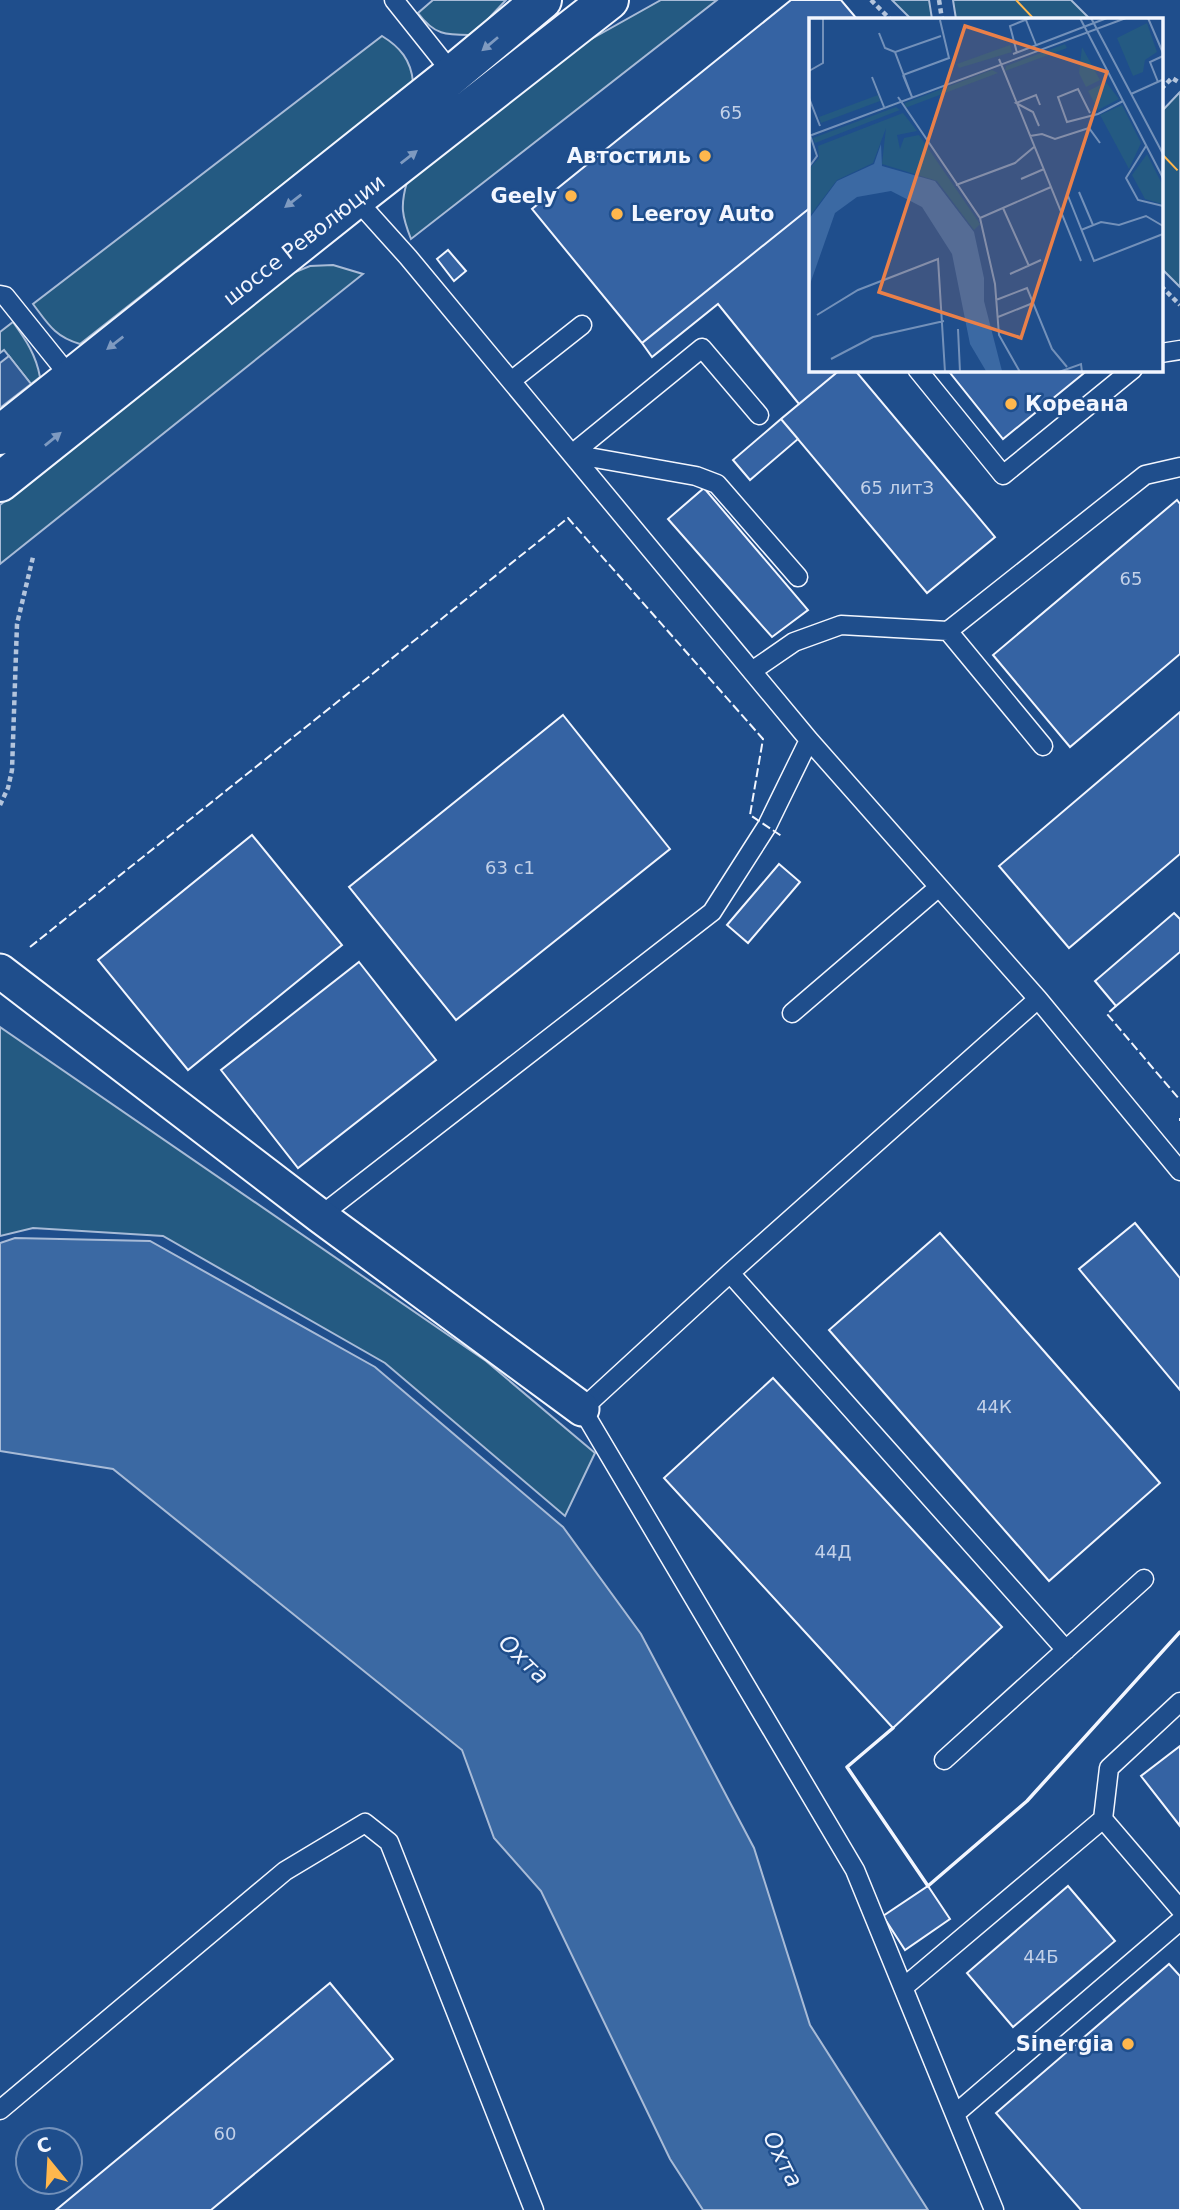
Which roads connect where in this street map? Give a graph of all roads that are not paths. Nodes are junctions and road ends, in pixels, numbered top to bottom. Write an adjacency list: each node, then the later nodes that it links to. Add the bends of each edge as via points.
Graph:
1 (394, 0): 4 (lane)
2 (542, 0): 4 (main road, шоссе Революции, one-way to 4)
3 (609, 0): 5 (main road, шоссе Революции, one-way to 3)
4 (453, 74): 5 (main road, шоссе Революции)
5 (343, 185): 12 (main road, шоссе Революции, one-way to 12); 13 (lane); 18 (main road, шоссе Революции, one-way to 5)
6 (0, 295): 12 (lane)
7 (582, 325): 13 (lane)
8 (1180, 350): 9 (lane)
9 (1162, 353)
10 (919, 371): 11 (lane, via 1003,475)
11 (1131, 371)
12 (71, 378): 15 (main road, шоссе Революции)
13 (511, 381): 16 (lane)
14 (759, 415): 16 (lane, via 702,348)
15 (0, 435)
16 (572, 454): 19 (lane, via 696,476 718,485); 21 (lane)
17 (1180, 467): 20 (lane, via 1145,475)
18 (0, 482)
19 (798, 577)
20 (948, 631): 21 (lane, via 841,625 794,642); 23 (lane)
21 (752, 671): 22 (lane)
22 (810, 740): 24 (lane); 29 (lane, via 766,826 712,912)
23 (1043, 746)
24 (939, 887): 26 (lane); 27 (lane)
25 (0, 971): 29 (street)
26 (1038, 999): 28 (lane); 30 (lane)
27 (792, 1013)
28 (1180, 1171)
29 (320, 1216): 31 (street)
30 (730, 1273): 31 (lane); 33 (lane)
31 (582, 1409): 39 (lane, via 855,1870)
32 (1144, 1579): 33 (lane)
33 (1066, 1650): 35 (lane)
34 (1180, 1702): 36 (lane, via 1109,1768)
35 (944, 1760)
36 (1103, 1819): 37 (lane); 39 (lane)
37 (1180, 1909)
38 (1180, 1921): 41 (lane)
39 (904, 1987): 41 (lane)
40 (0, 2110): 42 (lane, via 285,1871 365,1823 389,1842)
41 (955, 2114): 43 (lane)
42 (534, 2210)
43 (994, 2210)

